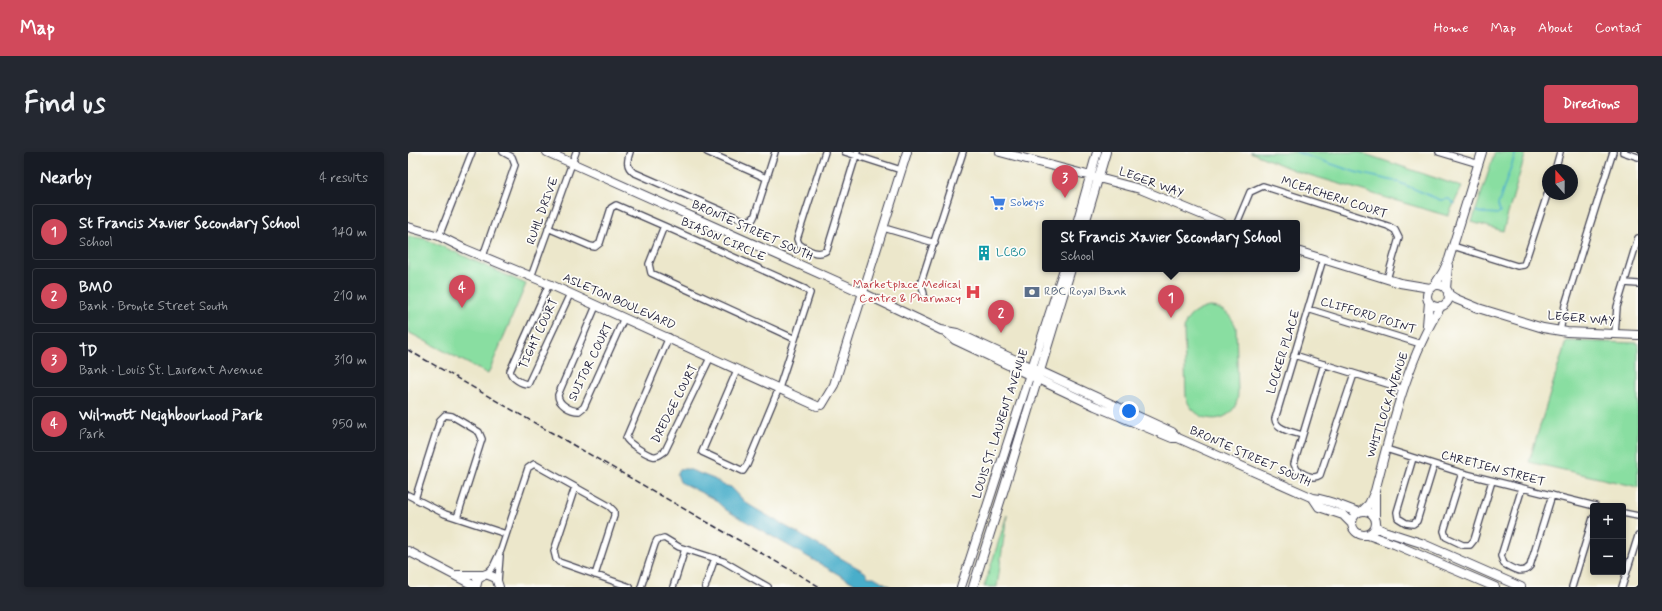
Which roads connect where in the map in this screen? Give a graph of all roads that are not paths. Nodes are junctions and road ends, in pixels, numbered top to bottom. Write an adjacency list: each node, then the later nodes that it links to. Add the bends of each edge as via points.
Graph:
1 (472, 152): 37 (street)
2 (503, 152): 42 (street, via 512,157 515,166)
3 (547, 152): 22 (main road, BRONTE STREET SOUTH)
4 (576, 152): 22 (street, RUHL DRIVE)
5 (630, 152): 27 (street, via 627,163 633,172 745,221 753,219 755,215)
6 (707, 152): 27 (street)
7 (775, 152): 27 (street)
8 (825, 152): 20 (street, via 797,239 799,244 815,253 827,250)
9 (845, 152): 20 (street)
10 (907, 152): 25 (main road)
11 (963, 152): 39 (street)
12 (1000, 152): 26 (main road, LEGER WAY)
13 (1097, 152): 26 (main road)
14 (1106, 152): 26 (main road)
15 (1439, 152): 23 (street)
16 (1482, 152): 23 (main road, WHITLOCK AVENUE)
17 (1560, 152): 24 (street)
18 (1613, 152): 63 (street, via 1566,301)
19 (1623, 152): 21 (street)
20 (856, 154): 25 (street)
21 (1638, 157)
22 (571, 163): 35 (street, RUHL DRIVE); 54 (main road, BRONTE STREET SOUTH)
23 (1479, 164): 40 (main road, WHITLOCK AVENUE)
24 (1557, 164)
25 (901, 170): 36 (main road)
26 (1095, 177): 29 (main road); 30 (main road); 31 (main road, LEGER WAY, via 1140,189)
27 (766, 178)
28 (1545, 200): 40 (street, via 1524,264 1517,266)
29 (1078, 220)
30 (1086, 220)
31 (1215, 220)
32 (1238, 220): 48 (street, MCEACHERN COURT, via 1250,192 1263,186 1388,226 1395,230 1399,238)
33 (664, 226): 35 (street, via 616,205 611,208 600,243 595,247); 67 (street, BIASON CIRCLE, via 649,264 651,273); 67 (street, BIASON CIRCLE, via 808,290 810,293)
34 (408, 227): 37 (main road, ASLETON BOULEVARD)
35 (548, 228): 47 (street, RUHL DRIVE)
36 (884, 228): 39 (street); 54 (main road)
37 (439, 236): 42 (main road, ASLETON BOULEVARD)
38 (1638, 238): 50 (street)
39 (935, 243): 56 (street, via 921,282)
40 (1453, 246): 44 (main road, WHITLOCK AVENUE)
41 (1300, 251): 43 (main road)
42 (483, 256): 47 (main road, ASLETON BOULEVARD)
43 (1323, 259): 48 (main road); 60 (street, LOCKER PLACE)
44 (1449, 259): 53 (main road, WHITLOCK AVENUE); 57 (main road, WHITLOCK AVENUE)
45 (1063, 272): 73 (main road, LOUIS ST. LAURENT AVENUE)
46 (1070, 272): 74 (main road, LOUIS ST. LAURENT AVENUE)
47 (531, 277): 51 (main road, ASLETON BOULEVARD)
48 (1386, 279): 49 (main road)
49 (1400, 283): 53 (main road); 58 (main road)
50 (1625, 283): 52 (street); 64 (street, via 1617,307)
51 (549, 284): 55 (main road, ASLETON BOULEVARD); 55 (street, TIGHT COURT, via 510,371 512,376 525,384 528,384)
52 (1638, 284)
53 (1432, 287): 57 (main road, via 1440,285); 58 (main road, WHITLOCK AVENUE)
54 (863, 293): 73 (main road, BRONTE STREET SOUTH, via 946,332 955,340); 77 (main road, ASLETON BOULEVARD, via 834,385 820,406)
55 (570, 294): 59 (main road, ASLETON BOULEVARD)
56 (924, 294)
57 (1445, 298): 58 (main road, via 1434,306); 62 (main road, WHITLOCK AVENUE); 63 (main road, LEGER WAY, via 1456,299 1532,325)
58 (1428, 300): 62 (main road, WHITLOCK AVENUE)
59 (596, 306): 61 (main road, ASLETON BOULEVARD); 61 (street, SUITOR COURT, via 558,396 561,403 574,410 579,411 584,407)
60 (1308, 309): 68 (street, CLIFFORD POINT); 69 (street, LOCKER PLACE)
61 (624, 318): 66 (main road, ASLETON BOULEVARD)
62 (1427, 328): 68 (main road, WHITLOCK AVENUE)
63 (1560, 331): 64 (main road, LEGER WAY)
64 (1615, 334): 65 (main road, LEGER WAY)
65 (1638, 335)
66 (669, 337): 70 (main road, ASLETON BOULEVARD); 70 (street, DREDGE COURT, via 626,438 628,442 652,456 665,451)
67 (795, 339): 77 (street, BIASON CIRCLE)
68 (1421, 344): 78 (main road, WHITLOCK AVENUE)
69 (1294, 354): 71 (street); 79 (street, LOCKER PLACE, via 1275,419 1278,427)
70 (710, 356): 72 (main road, ASLETON BOULEVARD)
71 (1324, 364): 75 (street); 79 (street)
72 (737, 370): 77 (main road, ASLETON BOULEVARD); 77 (street, BIASON CIRCLE, via 702,452 739,470 743,471 747,465)
73 (1030, 371): 74 (main road, BRONTE STREET SOUTH); 76 (main road, BRONTE STREET SOUTH); 118 (main road, LOUIS ST. LAURENT AVENUE)
74 (1041, 371): 76 (main road, LOUIS ST. LAURENT AVENUE); 80 (main road, BRONTE STREET SOUTH, via 1172,432)
75 (1354, 374): 78 (street); 79 (street, via 1320,475 1317,477 1297,470 1294,464)
76 (1038, 379): 80 (main road, BRONTE STREET SOUTH, via 1172,438); 119 (main road, LOUIS ST. LAURENT AVENUE)
77 (779, 388)
78 (1404, 389): 81 (main road, WHITLOCK AVENUE)
79 (1302, 435)
80 (1178, 438): 91 (main road, BRONTE STREET SOUTH)
81 (1386, 449): 82 (street, CHRETIEN STREET); 88 (main road, WHITLOCK AVENUE)
82 (1413, 458): 83 (street, CHRETIEN STREET); 83 (street, via 1396,512 1398,518 1406,523 1413,524 1417,521)
83 (1434, 465): 84 (street, CHRETIEN STREET)
84 (1462, 473): 85 (street, CHRETIEN STREET); 85 (street, via 1444,531 1446,538 1463,546 1470,545 1474,540)
85 (1492, 481): 87 (street, CHRETIEN STREET)
86 (575, 487): 101 (street, via 539,466 531,465); 110 (street, via 614,511); 110 (street, via 554,553 559,562)
87 (1522, 488): 90 (street, CHRETIEN STREET); 90 (street, via 1501,556 1504,564 1520,571 1530,566)
88 (1375, 491): 94 (main road, WHITLOCK AVENUE, via 1369,504); 98 (main road, WHITLOCK AVENUE)
89 (408, 495): 92 (street)
90 (1552, 495): 93 (street, CHRETIEN STREET)
91 (1313, 498): 94 (main road, BRONTE STREET SOUTH); 99 (main road, BRONTE STREET SOUTH, via 1319,507 1343,515)
92 (415, 499): 97 (street); 97 (street, via 440,420 445,416 452,416 479,432 482,439)
93 (1590, 505)
94 (1361, 512): 98 (main road, via 1370,512); 99 (main road, via 1353,517)
95 (1626, 514): 96 (street)
96 (1638, 516)
97 (457, 518): 101 (street)
98 (1376, 521): 102 (main road); 121 (main road, via 1378,528 1384,531 1427,545)
99 (1352, 524): 102 (main road, via 1358,534)
100 (1590, 528): 122 (street)
101 (506, 534): 105 (street)
102 (1368, 535): 120 (main road)
103 (1638, 536): 123 (street)
104 (685, 549): 107 (street); 115 (street, via 664,538 657,540); 116 (street)
105 (501, 550): 109 (street); 111 (street)
106 (408, 552): 108 (main road)
107 (715, 558): 113 (street); 117 (street)
108 (456, 575): 109 (main road); 112 (main road)
109 (486, 575): 111 (main road, via 493,576); 112 (main road, via 478,579)
110 (595, 575): 114 (street)
111 (499, 585)
112 (475, 586)
113 (764, 586)
114 (630, 587)
115 (641, 587)
116 (673, 587)
117 (705, 587)
118 (961, 587)
119 (973, 587)
120 (1495, 587)
121 (1521, 587)
122 (1572, 587)
123 (1622, 587)

